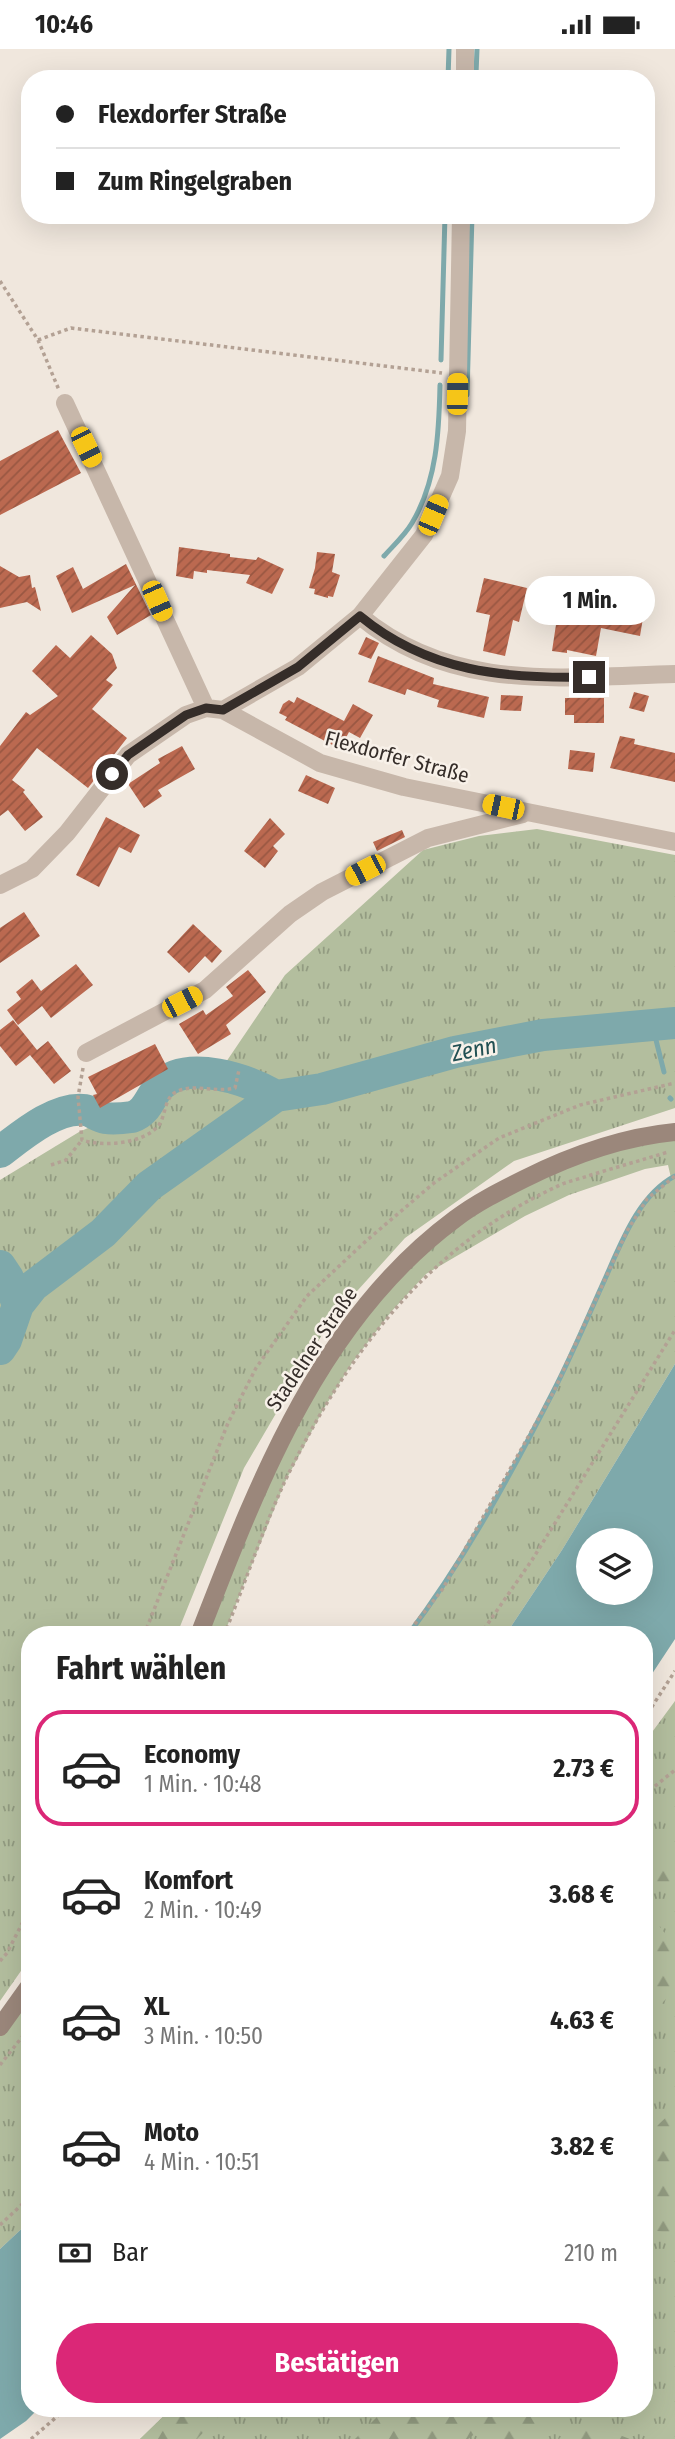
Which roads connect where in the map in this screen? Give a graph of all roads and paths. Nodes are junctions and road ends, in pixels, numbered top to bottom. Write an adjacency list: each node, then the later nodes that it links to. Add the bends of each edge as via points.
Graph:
1 (465, 49): 2 (street)
2 (465, 70)
3 (461, 224): 6 (street)
4 (0, 281): 5 (path)
5 (38, 340): 6 (path, via 71,328); 7 (path)
6 (458, 375): 8 (street, via 450,476 424,535)
7 (65, 403): 10 (street)
8 (360, 616): 9 (street, via 401,644 456,667 541,678); 10 (street, via 298,667)
9 (675, 674)
10 (215, 709): 11 (street, Flexdorfer Straße, via 320,763 404,787); 13 (street, via 186,715 128,755 67,833 32,869)
11 (527, 813): 12 (street, Flexdorfer Straße); 14 (street, Flexdorfer Straße, via 428,838 322,892 290,914 205,990)
12 (675, 842)
13 (0, 885)
14 (86, 1053): 17 (path, via 78,1097)
15 (239, 1070): 17 (path, via 235,1088 175,1092 158,1127 144,1136 121,1143)
16 (675, 1132): 22 (main road, Stadelner Straße, via 604,1146 544,1168 489,1197 420,1249 369,1301 336,1345 282,1435)
17 (82, 1140): 19 (path, via 66,1160)
18 (675, 1151): 23 (path, via 558,1185 470,1236 426,1274 352,1363 323,1411 285,1482)
19 (51, 1165)
20 (675, 1176): 24 (path, via 647,1199 627,1231 554,1391 442,1590)
21 (675, 1329): 25 (path)
22 (202, 1626)
23 (229, 1626)
24 (413, 1626)
25 (486, 1626)
26 (675, 1671): 27 (path)
27 (653, 1705)
28 (675, 1770): 29 (path)
29 (653, 1787)
30 (21, 1926): 31 (path)
31 (0, 1961)
32 (21, 1998): 33 (main road)
33 (0, 2027)
34 (21, 2038): 35 (path)
35 (0, 2065)
36 (21, 2205): 37 (path)
37 (0, 2225)
38 (57, 2417): 39 (path)
39 (31, 2439)

